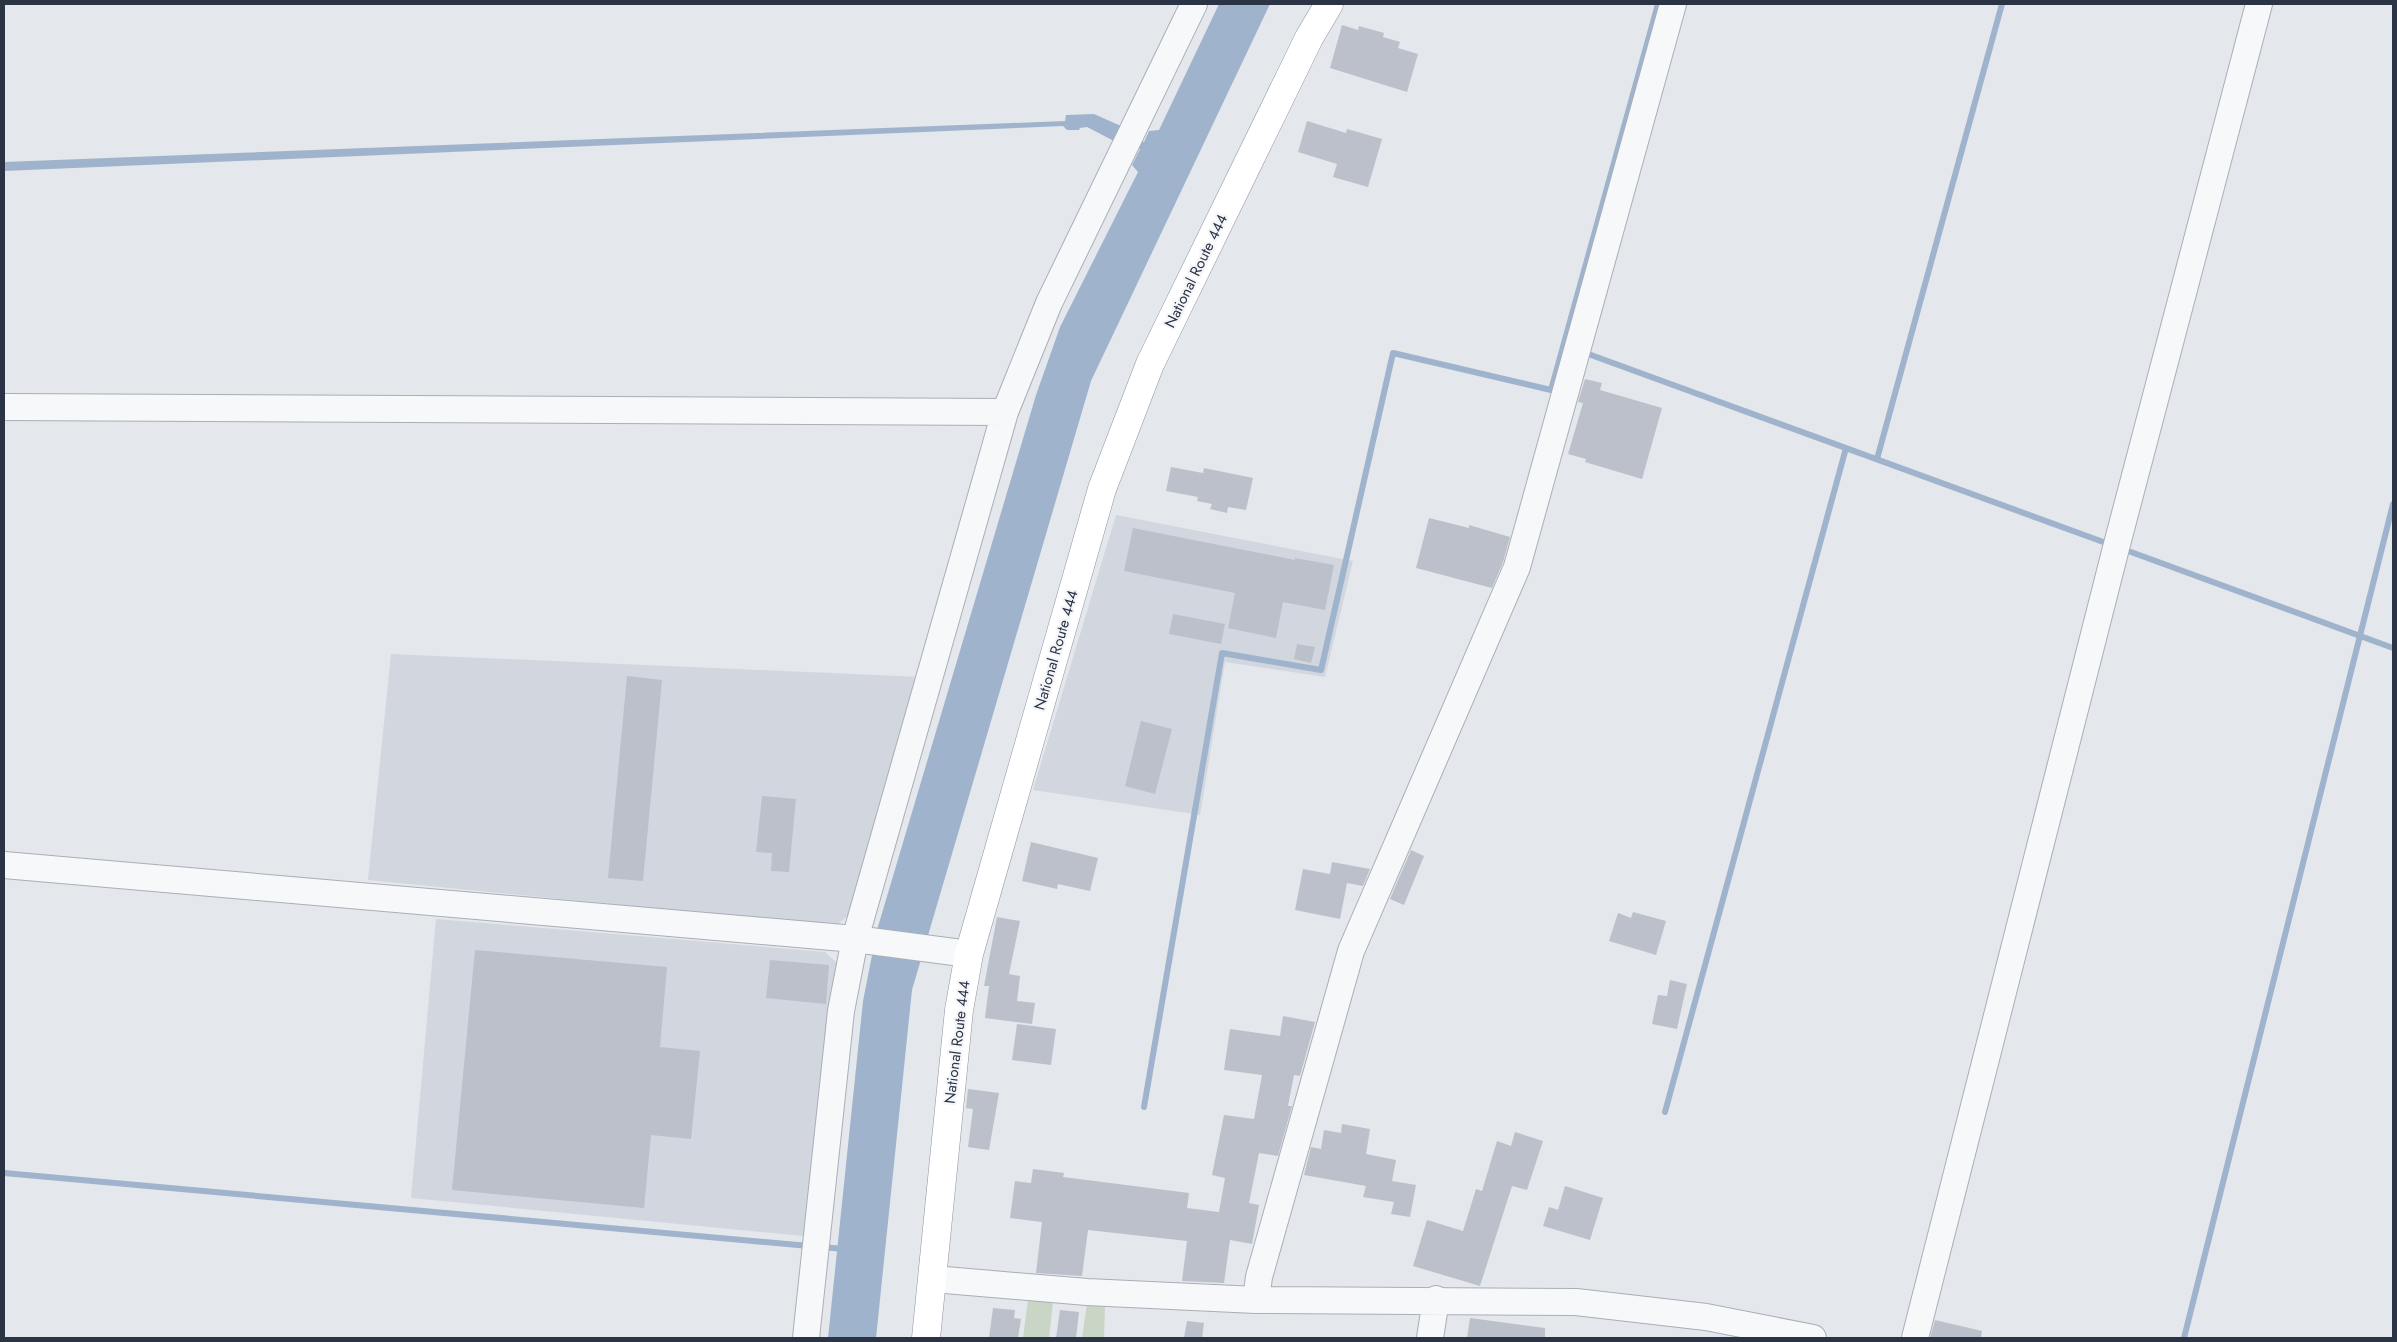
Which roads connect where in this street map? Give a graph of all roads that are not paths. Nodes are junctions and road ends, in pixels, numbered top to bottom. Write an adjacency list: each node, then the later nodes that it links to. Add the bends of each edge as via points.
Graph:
1 (1194, 4): 6 (street, via 1049,303)
2 (1329, 4): 9 (highway, National Route 444, via 1309,38 1150,364 1102,489)
3 (1673, 4): 12 (street, via 1517,567 1351,951 1259,1277)
4 (2259, 4): 17 (street)
5 (4, 407): 6 (street)
6 (1006, 412): 8 (street)
7 (4, 865): 8 (street)
8 (861, 940): 9 (street); 13 (street, via 841,1011)
9 (968, 954): 10 (highway, National Route 444, via 958,1020)
10 (932, 1279): 12 (street, via 1087,1292); 14 (highway, National Route 444)
11 (1436, 1299): 12 (street); 15 (street); 16 (street, via 1576,1302 1706,1317)
12 (1256, 1300)
13 (806, 1338)
14 (926, 1338)
15 (1430, 1338)
16 (1813, 1338)
17 (1914, 1338)

